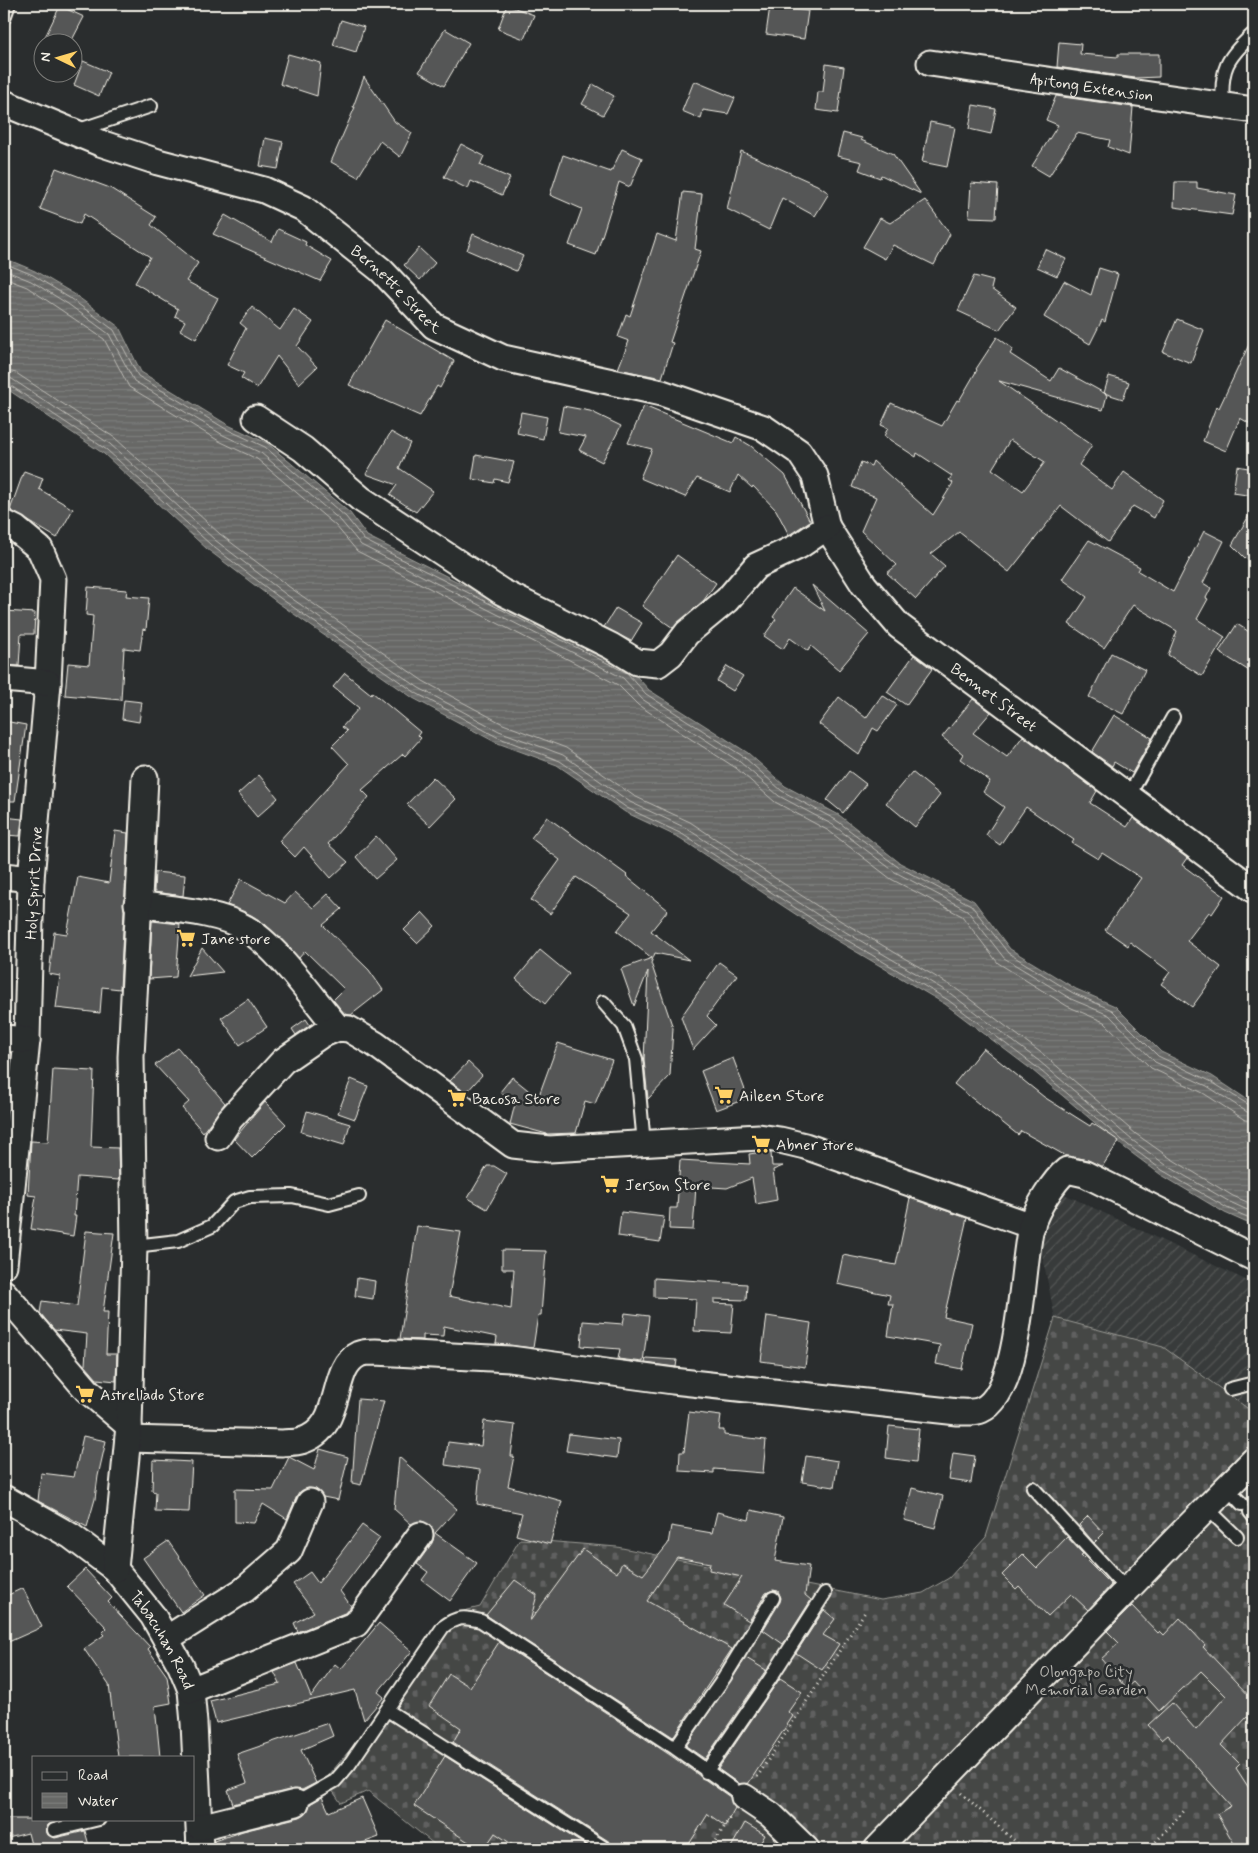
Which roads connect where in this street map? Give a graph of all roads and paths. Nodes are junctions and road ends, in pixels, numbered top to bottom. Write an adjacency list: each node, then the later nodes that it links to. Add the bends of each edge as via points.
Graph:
1 (9, 4): 2 (lane)
2 (4, 18)
3 (1252, 35): 6 (lane, via 1226,63)
4 (930, 63): 6 (street, Apitong Extension)
5 (4, 104): 9 (street, Bernette Street)
6 (1223, 104): 8 (street, Apitong Extension)
7 (151, 106): 9 (lane)
8 (1254, 110)
9 (74, 132): 11 (street, Bernette Street, via 158,162 264,190 303,208 380,270 434,326 470,344 503,358 662,393 764,428)
10 (256, 418): 13 (street, via 303,449 361,499 502,592 637,662 658,664 671,654 687,632 727,600 756,566 800,546)
11 (798, 452): 13 (street, Bennet Street, via 815,476)
12 (4, 523): 15 (street, Holy Spirit Drive, via 40,549 53,579)
13 (827, 527): 18 (street, Bennet Street, via 864,585 899,626)
14 (4, 680): 15 (street)
15 (48, 683): 20 (street, Holy Spirit Drive)
16 (1173, 717): 18 (lane)
17 (145, 778): 22 (street)
18 (1128, 797): 21 (street, Bennet Street)
19 (4, 876): 20 (street)
20 (31, 879): 25 (street, Holy Spirit Drive)
21 (1254, 890)
22 (137, 904): 24 (street, via 222,918 245,928 267,946); 30 (street, via 132,1058)
23 (603, 1002): 27 (lane, via 624,1026 636,1059)
24 (338, 1028): 26 (street, via 321,1035 283,1061 230,1119); 27 (street, via 349,1029 375,1044 513,1146 549,1149)
25 (15, 1039): 32 (street, Holy Spirit Drive)
26 (218, 1137)
27 (644, 1144): 29 (street, via 759,1137 780,1140)
28 (359, 1196): 30 (lane, via 329,1204 292,1196 250,1197 234,1202 212,1226 178,1240)
29 (1032, 1226): 31 (street, via 1056,1179 1067,1170 1085,1174); 36 (street, via 1012,1362 997,1397 981,1411 958,1412 890,1405 510,1359 375,1352 360,1354 351,1361 343,1374 332,1416 316,1433 302,1441)
30 (134, 1246): 36 (street)
31 (1254, 1258)
32 (4, 1265)
33 (4, 1293): 36 (street)
34 (1254, 1383): 35 (lane)
35 (1230, 1389)
36 (128, 1433): 45 (street)
37 (1254, 1460): 41 (street)
38 (1033, 1488): 46 (lane)
39 (4, 1498): 45 (street, Tabacuhan Road, via 71,1536)
40 (310, 1502): 50 (street, via 289,1551 244,1590)
41 (1244, 1505): 42 (street)
42 (1207, 1508): 44 (lane); 46 (street)
43 (420, 1535): 51 (street, via 356,1624)
44 (1236, 1537)
45 (115, 1569): 50 (street, Tabacuhan Road)
46 (1127, 1590): 57 (street)
47 (825, 1593): 55 (lane)
48 (773, 1598): 53 (lane, via 724,1678)
49 (864, 1612): 59 (path)
50 (166, 1639): 51 (street, Tabacuhan Road)
51 (191, 1690): 54 (street, Tabacuhan Road)
52 (387, 1710): 53 (lane, via 443,1627 453,1619 464,1617 481,1621); 60 (lane, via 335,1781); 65 (lane)
53 (675, 1748): 55 (lane)
54 (194, 1756)
55 (706, 1772): 59 (lane)
56 (195, 1774): 58 (street, Tabacuhan Road)
57 (946, 1779): 68 (street); 69 (path)
58 (196, 1795): 64 (street, Tabacuhan Road)
59 (744, 1797): 66 (path); 67 (street, via 771,1815)
60 (296, 1803): 64 (street)
61 (1184, 1811): 70 (path)
62 (95, 1820): 63 (lane)
63 (54, 1830)
64 (200, 1838)
65 (606, 1849)
66 (710, 1849)
67 (806, 1849)
68 (877, 1849)
69 (1024, 1849)
70 (1150, 1849)

